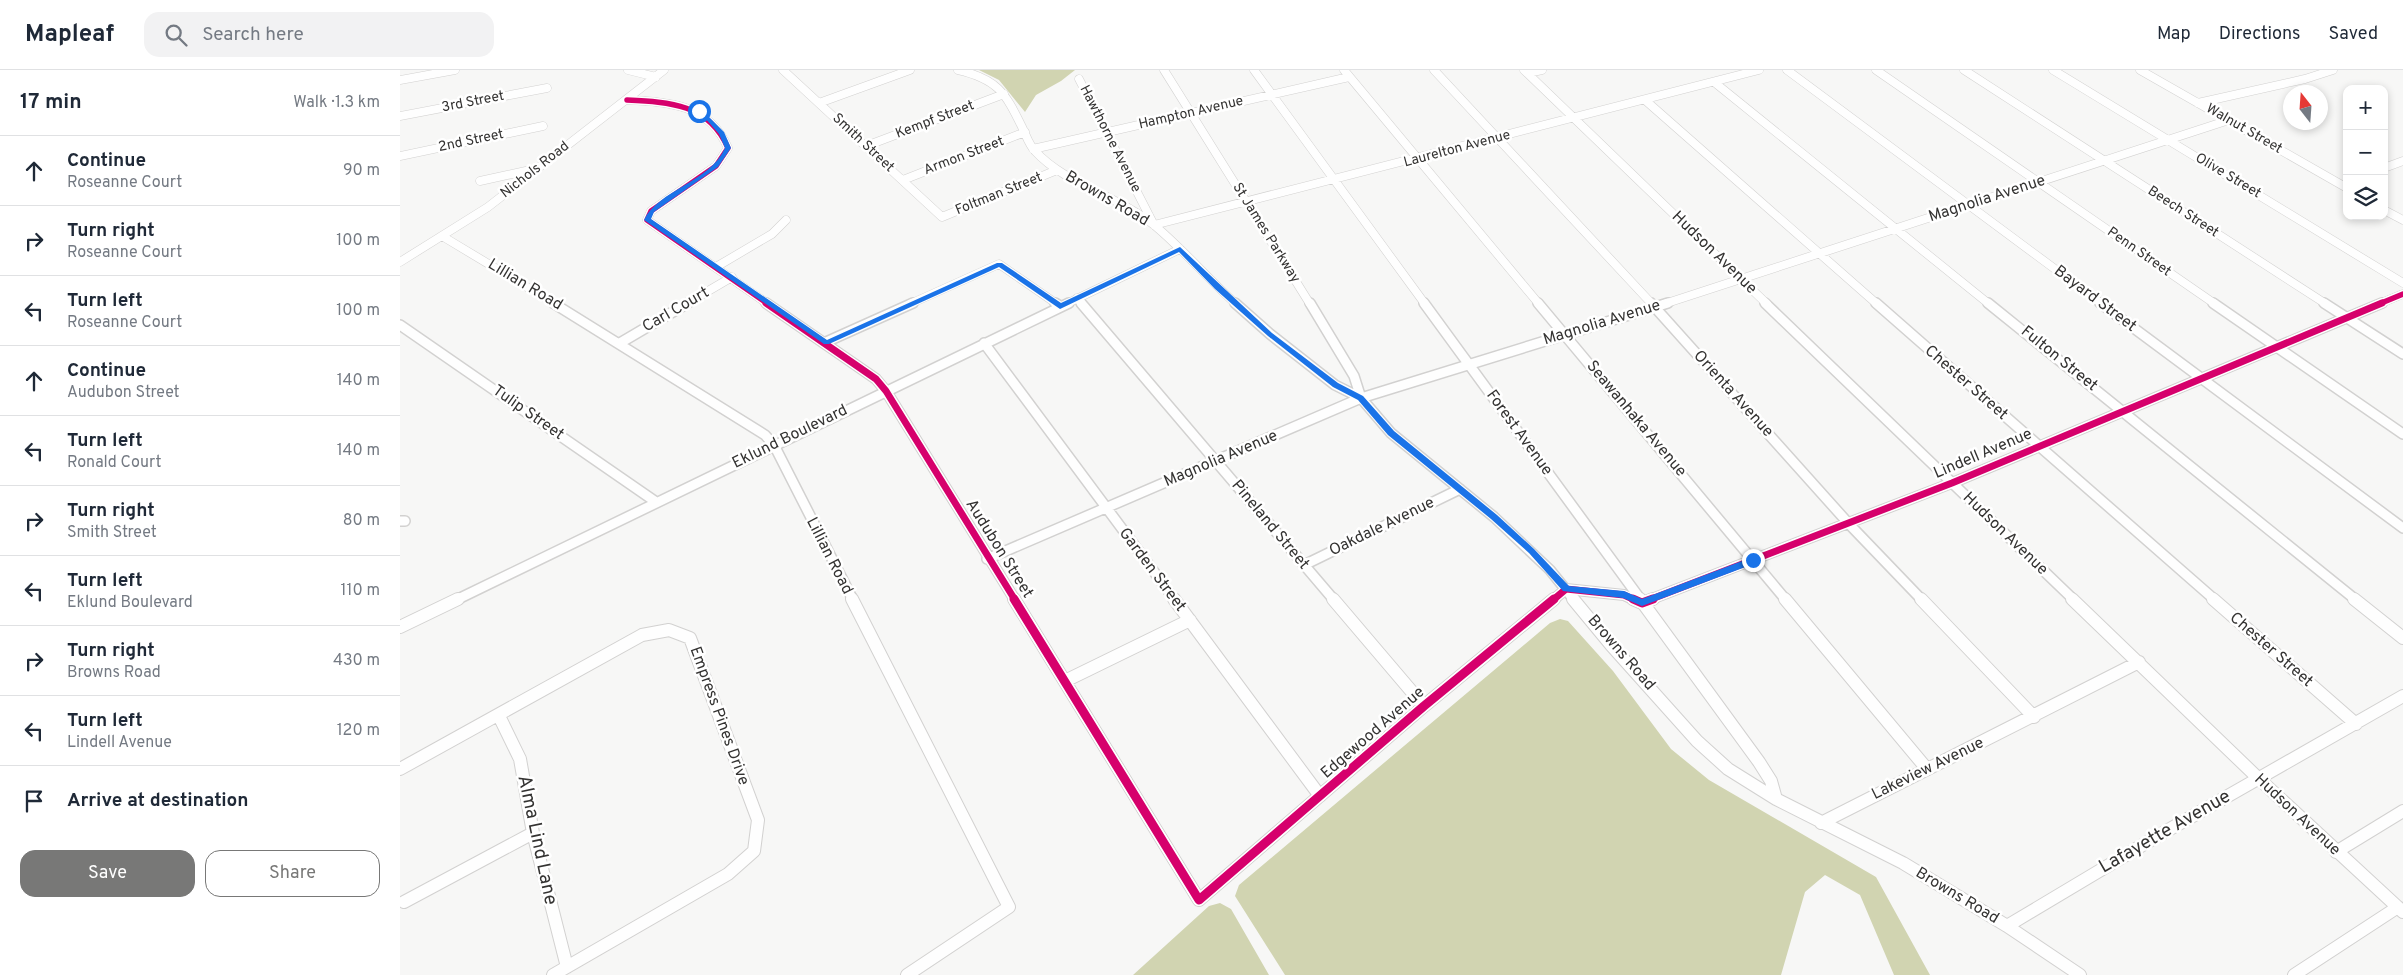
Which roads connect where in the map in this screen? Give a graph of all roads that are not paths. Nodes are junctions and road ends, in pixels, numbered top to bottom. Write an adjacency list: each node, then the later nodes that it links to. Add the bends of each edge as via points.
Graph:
1 (404, 70): 24 (street)
2 (455, 70): 24 (street)
3 (628, 70): 21 (street)
4 (664, 70): 21 (street, Nichols Road)
5 (910, 70): 32 (street)
6 (958, 70): 28 (street, Browns Road, via 980,75)
7 (1164, 70): 34 (street, St James Parkway)
8 (1254, 70): 29 (street, Forest Avenue)
9 (1344, 70): 22 (street, Seawanhaka Avenue)
10 (1434, 70): 41 (street, Orienta Avenue)
11 (1542, 70): 20 (street)
12 (1759, 70): 25 (street, Laurelton Avenue)
13 (1787, 70): 58 (street, Bayard Street)
14 (1876, 70): 55 (street, Penn Street)
15 (1964, 70): 47 (street, Beech Street)
16 (2053, 70): 42 (street, Olive Street)
17 (2140, 70): 33 (street, Walnut Street)
18 (2333, 70): 33 (street)
19 (786, 71): 32 (street, Smith Street)
20 (1526, 72): 36 (street, Hudson Avenue)
21 (656, 77): 30 (street, Nichols Road)
22 (1349, 77): 29 (street, Hampton Avenue); 46 (street, Seawanhaka Avenue)
23 (1079, 79): 40 (street, Hawthorne Avenue)
24 (401, 80): 26 (street)
25 (1714, 82): 31 (street, Laurelton Avenue); 64 (street, Fulton Street)
26 (400, 88)
27 (547, 88): 35 (street, 3rd Street)
28 (1004, 94): 39 (street, Browns Road); 43 (street, Kempf Street)
29 (1271, 94): 34 (street, Hampton Avenue); 53 (street, Forest Avenue)
30 (627, 100): 50 (street, Nichols Road); 69 (street, Audubon Street, via 699,111 712,122 727,143 725,156 716,166 651,211 647,220)
31 (1645, 100): 36 (street, Laurelton Avenue); 67 (street, Chester Street)
32 (819, 103): 43 (street, Smith Street)
33 (2198, 103): 37 (street, Walnut Street)
34 (1190, 113): 40 (street, Hampton Avenue); 57 (street, St James Parkway)
35 (400, 116)
36 (1574, 119): 41 (street, Laurelton Avenue); 71 (street, Hudson Avenue)
37 (2229, 120): 42 (street, Magnolia Avenue); 56 (street, Walnut Street)
38 (543, 126): 45 (street, 2nd Street)
39 (1025, 132): 44 (street, Browns Road); 52 (street, Armon Street)
40 (1106, 132): 44 (street, Hampton Avenue); 63 (street, Hawthorne Avenue)
41 (1497, 138): 46 (street, Laurelton Avenue); 76 (street, Orienta Avenue)
42 (2168, 139): 47 (street, Magnolia Avenue); 72 (street, Olive Street)
43 (866, 146): 52 (street, Smith Street)
44 (1032, 149): 51 (street, Browns Road)
45 (400, 156)
46 (1418, 159): 53 (street, Laurelton Avenue); 79 (street, Seawanhaka Avenue)
47 (2104, 161): 55 (street, Magnolia Avenue); 77 (street, Beech Street)
48 (2403, 161): 49 (street)
49 (2388, 167)
50 (539, 168): 54 (street); 65 (street, Nichols Road, via 488,207)
51 (1057, 170): 60 (street, Foltman Street); 63 (street, Browns Road, via 1118,201)
52 (903, 180): 60 (street, Smith Street)
53 (1335, 180): 57 (street, Laurelton Avenue); 85 (street, Forest Avenue)
54 (480, 181)
55 (2037, 182): 58 (street, Magnolia Avenue); 83 (street, Penn Street)
56 (2343, 183)
57 (1247, 202): 63 (street, Laurelton Avenue); 88 (street, St James Parkway, via 1354,376)
58 (1969, 205): 64 (street, Magnolia Avenue); 86 (street, Bayard Street)
59 (2388, 212): 62 (street)
60 (942, 217)
61 (786, 220): 69 (street, via 772,234)
62 (2403, 220)
63 (1154, 225): 66 (street, Browns Road)
64 (1896, 229): 67 (street, Magnolia Avenue); 89 (street, Fulton Street)
65 (442, 236): 68 (street, Nichols Road); 81 (street, Lillian Road)
66 (1180, 249): 74 (street, Eklund Boulevard); 88 (street, Browns Road, via 1270,334 1335,385)
67 (1820, 253): 71 (street, Magnolia Avenue); 92 (street, Chester Street)
68 (400, 262)
69 (716, 267): 70 (street, Audubon Street)
70 (732, 277): 80 (street, Audubon Street); 81 (street, Carl Court)
71 (1741, 280): 76 (street, Magnolia Avenue); 94 (street, Hudson Avenue)
72 (2403, 283)
73 (2403, 294): 77 (street, Lindell Avenue)
74 (1077, 298): 75 (street, Eklund Boulevard); 93 (street, Pineland Street)
75 (1060, 306): 80 (street, via 999,264); 82 (street, Eklund Boulevard)
76 (1654, 306): 79 (street, Magnolia Avenue); 98 (street, Orienta Avenue)
77 (2345, 316): 83 (street, Lindell Avenue); 84 (street, Beech Street)
78 (400, 325): 96 (street, Tulip Street)
79 (1565, 335): 85 (street, Magnolia Avenue); 101 (street, Seawanhaka Avenue)
80 (826, 342): 87 (street, Audubon Street, via 876,379)
81 (620, 343): 91 (street, Lillian Road, via 765,435)
82 (984, 343): 87 (street, Eklund Boulevard); 97 (street, Garden Street)
83 (2276, 346): 86 (street, Lindell Avenue); 90 (street, Penn Street)
84 (2403, 354)
85 (1469, 364): 88 (street, Magnolia Avenue); 104 (street, Forest Avenue)
86 (2201, 378): 89 (street, Lindell Avenue); 99 (street, Bayard Street)
87 (886, 391): 91 (street, Eklund Boulevard); 100 (street, Audubon Street)
88 (1361, 398): 93 (street, Magnolia Avenue); 95 (street, Browns Road, via 1391,433)
89 (2122, 410): 92 (street, Lindell Avenue); 107 (street, Fulton Street)
90 (2403, 434)
91 (774, 445): 96 (street, Eklund Boulevard); 130 (street, Lillian Road, via 1009,907)
92 (2038, 446): 94 (street, Lindell Avenue); 114 (street, Chester Street)
93 (1216, 461): 97 (street, Magnolia Avenue); 102 (street, Pineland Street)
94 (1952, 483): 98 (street, Lindell Avenue); 108 (street, Hudson Avenue)
95 (1460, 489): 102 (street, Oakdale Avenue); 103 (street, Browns Road, via 1532,551)
96 (656, 502): 106 (street, Eklund Boulevard)
97 (1107, 508): 100 (street, Magnolia Avenue); 105 (street, Garden Street)
98 (1850, 524): 101 (street, Lindell Avenue); 113 (street, Orienta Avenue)
99 (2403, 528)
100 (988, 559): 109 (street, Audubon Street)
101 (1753, 560): 104 (street, Lindell Avenue); 116 (street, Seawanhaka Avenue)
102 (1304, 565): 111 (street, Pineland Street)
103 (1566, 589): 104 (street, via 1624,595); 111 (street, Edgewood Avenue); 119 (street, Browns Road, via 1697,742 1728,769)
104 (1642, 602): 119 (street, Forest Avenue, via 1759,762 1771,781)
105 (1190, 620): 109 (street); 118 (street, Garden Street)
106 (400, 627)
107 (2403, 638)
108 (2139, 662): 113 (street, Lakeview Avenue); 117 (street, Hudson Avenue)
109 (1065, 681): 124 (street, Audubon Street)
110 (2403, 696): 114 (street, Lafayette Avenue)
111 (1424, 706): 118 (street, Edgewood Avenue)
112 (499, 716): 115 (street, Empress Pines Drive); 122 (street, Alma Lind Lane, via 520,759); 128 (street, Empress Pines Drive, via 642,634 669,630 683,635 690,638 758,820 754,851 728,874)
113 (2034, 717): 116 (street, Lakeview Avenue)
114 (2356, 724): 117 (street, Lafayette Avenue)
115 (400, 768)
116 (1928, 769): 121 (street, Lakeview Avenue)
117 (2258, 778): 123 (street, Hudson Avenue); 127 (street, Lafayette Avenue)
118 (1320, 796): 124 (street, Edgewood Avenue)
119 (1776, 799): 121 (street, Browns Road)
120 (2403, 811): 123 (street)
121 (1821, 822): 127 (street, Browns Road, via 1903,863)
122 (533, 832): 125 (street); 128 (street, Alma Lind Lane)
123 (2336, 852): 126 (street, Hudson Avenue)
124 (1200, 900)
125 (404, 902)
126 (2400, 910): 132 (street)
127 (2007, 926): 131 (street, Browns Road)
128 (567, 967): 129 (street, Empress Pines Drive)
129 (553, 975)
130 (907, 975)
131 (2080, 975)
132 (2294, 975)

